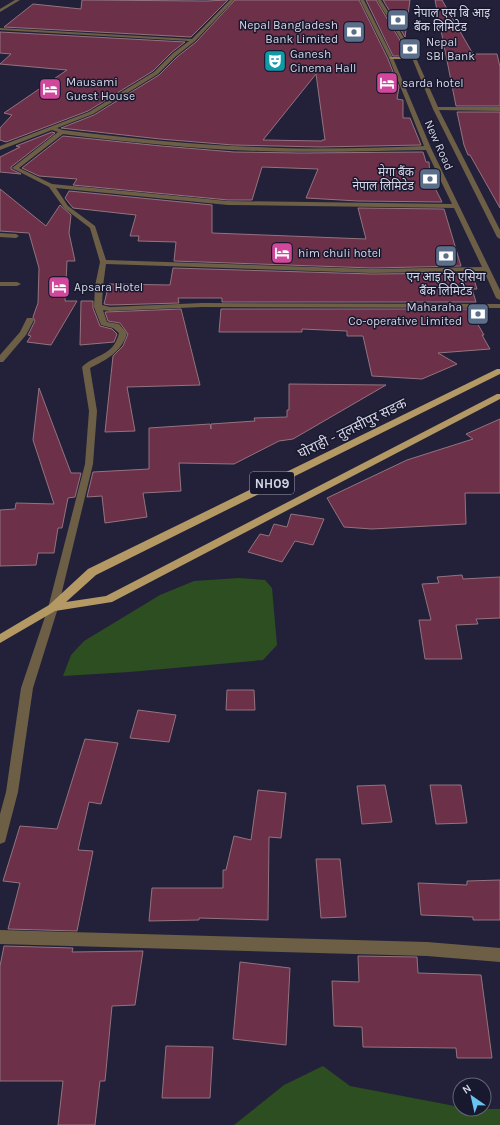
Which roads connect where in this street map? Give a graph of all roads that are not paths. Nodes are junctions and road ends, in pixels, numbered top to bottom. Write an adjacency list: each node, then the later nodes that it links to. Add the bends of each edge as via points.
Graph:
1 (18, 0): 5 (street)
2 (232, 0): 7 (street)
3 (362, 0): 8 (street, New Road)
4 (379, 0): 9 (street, New Road)
5 (0, 11)
6 (0, 29): 7 (street)
7 (193, 40): 12 (street, via 156,73 139,84 91,113)
8 (391, 58): 9 (street); 15 (street, New Road)
9 (414, 58): 10 (street, New Road)
10 (436, 109): 11 (street); 20 (street, New Road)
11 (500, 109)
12 (53, 128): 13 (street); 14 (street)
13 (62, 132): 15 (street, via 146,142 235,148); 16 (street, via 15,168)
14 (0, 148)
15 (428, 148): 17 (street, New Road)
16 (51, 186): 17 (street, via 228,202); 21 (street, via 66,207 93,227)
17 (455, 206): 22 (street, New Road)
18 (0, 235): 19 (street)
19 (16, 236)
20 (500, 237)
21 (103, 262): 22 (street, via 372,270); 27 (street)
22 (486, 269): 25 (street, New Road)
23 (0, 284): 24 (street)
24 (17, 284)
25 (500, 298)
26 (500, 306): 27 (street, via 202,305 110,309)
27 (98, 307): 32 (street, via 104,323 116,326 123,333 122,340 117,348 86,367 93,411 89,464)
28 (30, 320): 29 (street, via 23,333)
29 (0, 360)
30 (500, 371): 32 (main road, घोराही - तुलसीपुर सडक / NH09, via 92,572)
31 (500, 396): 32 (main road, घोराही - तुलसीपुर सडक / NH09, via 108,599)
32 (53, 608): 33 (main road, घोराही - तुलसीपुर सडक / NH09); 34 (street, via 27,688 12,792)
33 (0, 639)
34 (0, 838)
35 (0, 937): 36 (street, via 426,949)
36 (500, 955)

